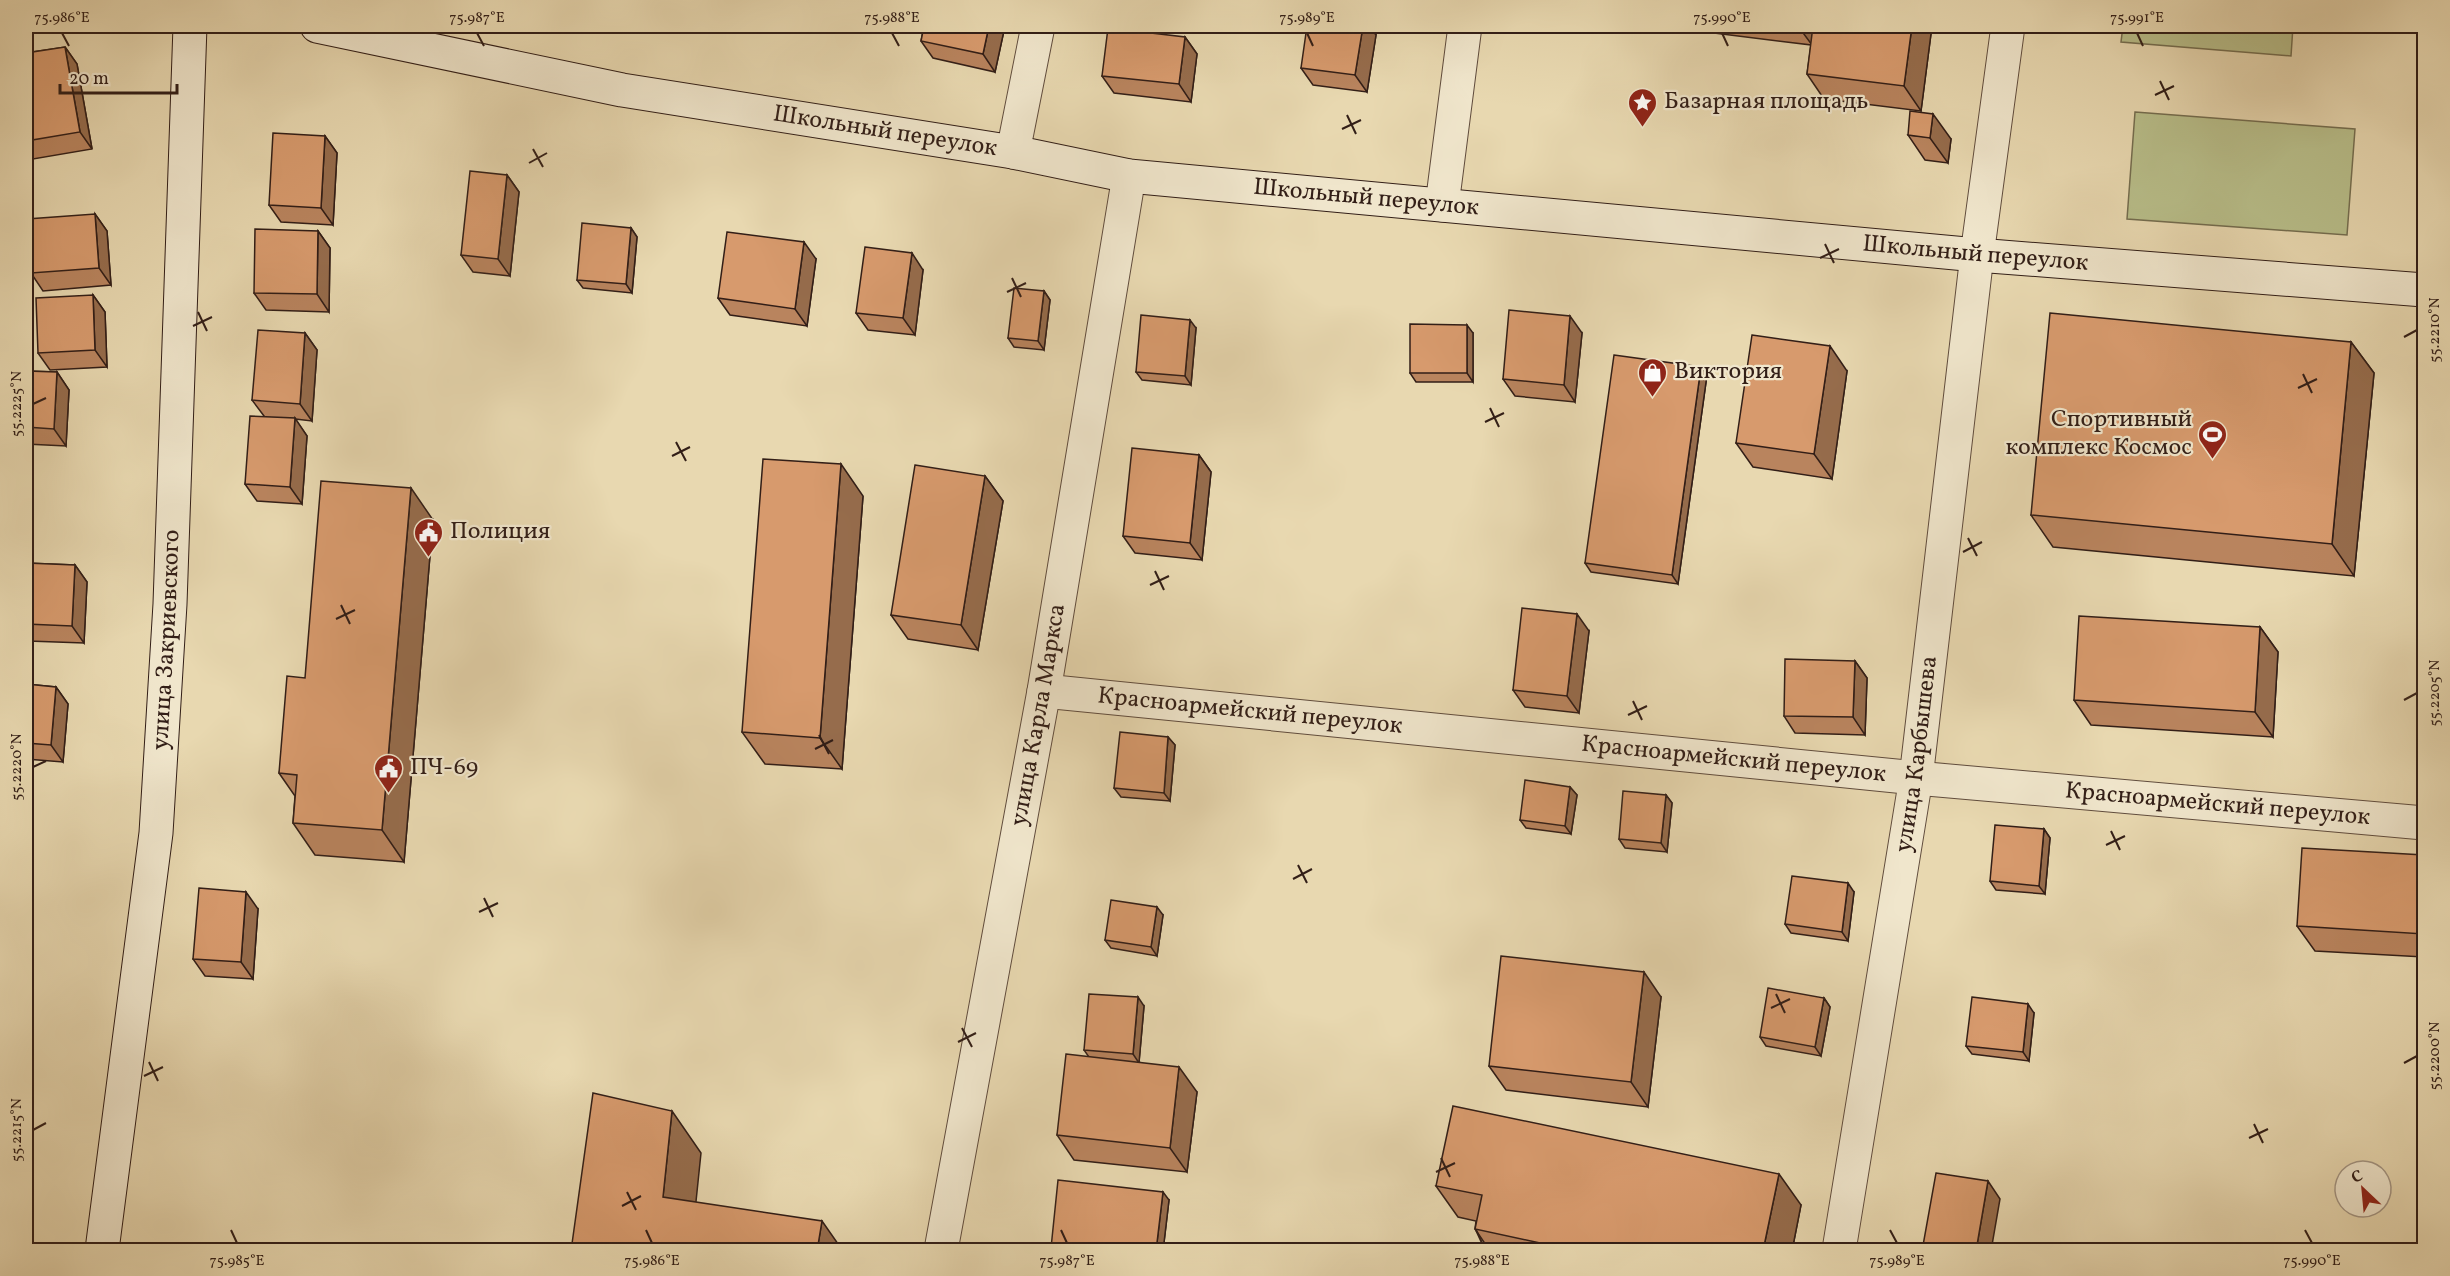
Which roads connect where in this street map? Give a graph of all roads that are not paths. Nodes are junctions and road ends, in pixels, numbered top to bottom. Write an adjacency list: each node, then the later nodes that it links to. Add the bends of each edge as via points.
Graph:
1 (190, 26): 15 (street, улица Закриевского, via 170,604 156,833)
2 (317, 26): 6 (street, Школьный переулок)
3 (1038, 26): 7 (street)
4 (1465, 26): 9 (street)
5 (2008, 26): 10 (street, улица Карбышева)
6 (420, 36): 7 (street, Школьный переулок, via 622,90)
7 (1013, 152): 8 (street, Школьный переулок)
8 (1129, 176): 9 (street, Школьный переулок); 12 (street, улица Карла Маркса)
9 (1442, 205): 10 (street, Школьный переулок)
10 (1977, 255): 11 (street, Школьный переулок); 13 (street, улица Карбышева)
11 (2424, 290)
12 (1044, 691): 13 (street, Красноармейский переулок); 16 (street, улица Карла Маркса)
13 (1916, 778): 14 (street, Красноармейский переулок); 17 (street, улица Карбышева)
14 (2424, 823)
15 (102, 1251)
16 (941, 1251)
17 (1839, 1251)

